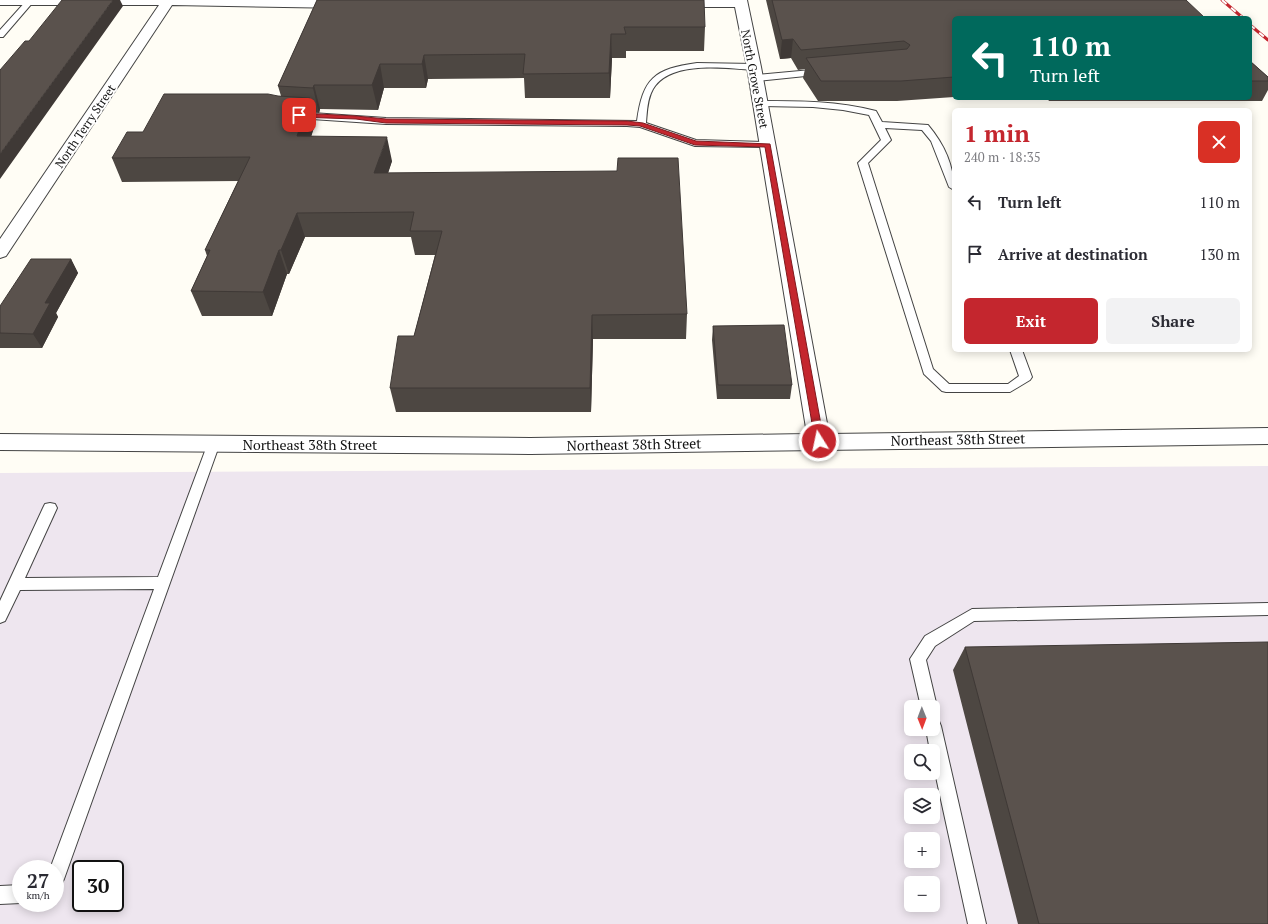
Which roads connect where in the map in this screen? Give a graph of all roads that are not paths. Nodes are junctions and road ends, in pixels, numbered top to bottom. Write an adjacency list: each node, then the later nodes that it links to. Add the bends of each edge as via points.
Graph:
1 (169, 0): 3 (street); 6 (street); 16 (street, North Terry Street)
2 (0, 1): 3 (street)
3 (30, 1): 7 (lane)
4 (740, 1): 5 (street); 9 (street, North Grove Street)
5 (660, 3)
6 (356, 4)
7 (0, 35)
8 (834, 71): 9 (lane)
9 (755, 72): 10 (street, North Grove Street); 12 (lane, via 703,66 672,69 649,87)
10 (760, 104): 13 (lane, via 843,107 873,113); 14 (street, North Grove Street)
11 (285, 115): 12 (lane, via 386,121)
12 (641, 124): 14 (lane, via 695,143)
13 (878, 125): 15 (lane, via 926,127 936,141); 17 (lane, via 886,140 863,163 928,371 946,388 1010,388 1026,377)
14 (768, 145): 19 (street, North Grove Street)
15 (952, 182)
16 (0, 252)
17 (1017, 352)
18 (1268, 436): 19 (street, Northeast 38th Street)
19 (819, 441): 21 (street, Northeast 38th Street, via 530,446)
20 (0, 442): 21 (street, Northeast 38th Street)
21 (214, 443): 23 (lane)
22 (50, 508): 24 (lane)
23 (162, 583): 24 (lane); 29 (lane)
24 (16, 584): 26 (lane)
25 (1268, 609): 27 (lane, via 972,614 930,641 918,659)
26 (0, 617)
27 (927, 700)
28 (935, 736): 32 (lane)
29 (62, 860)
30 (12, 894): 31 (lane)
31 (0, 895)
32 (977, 924)

